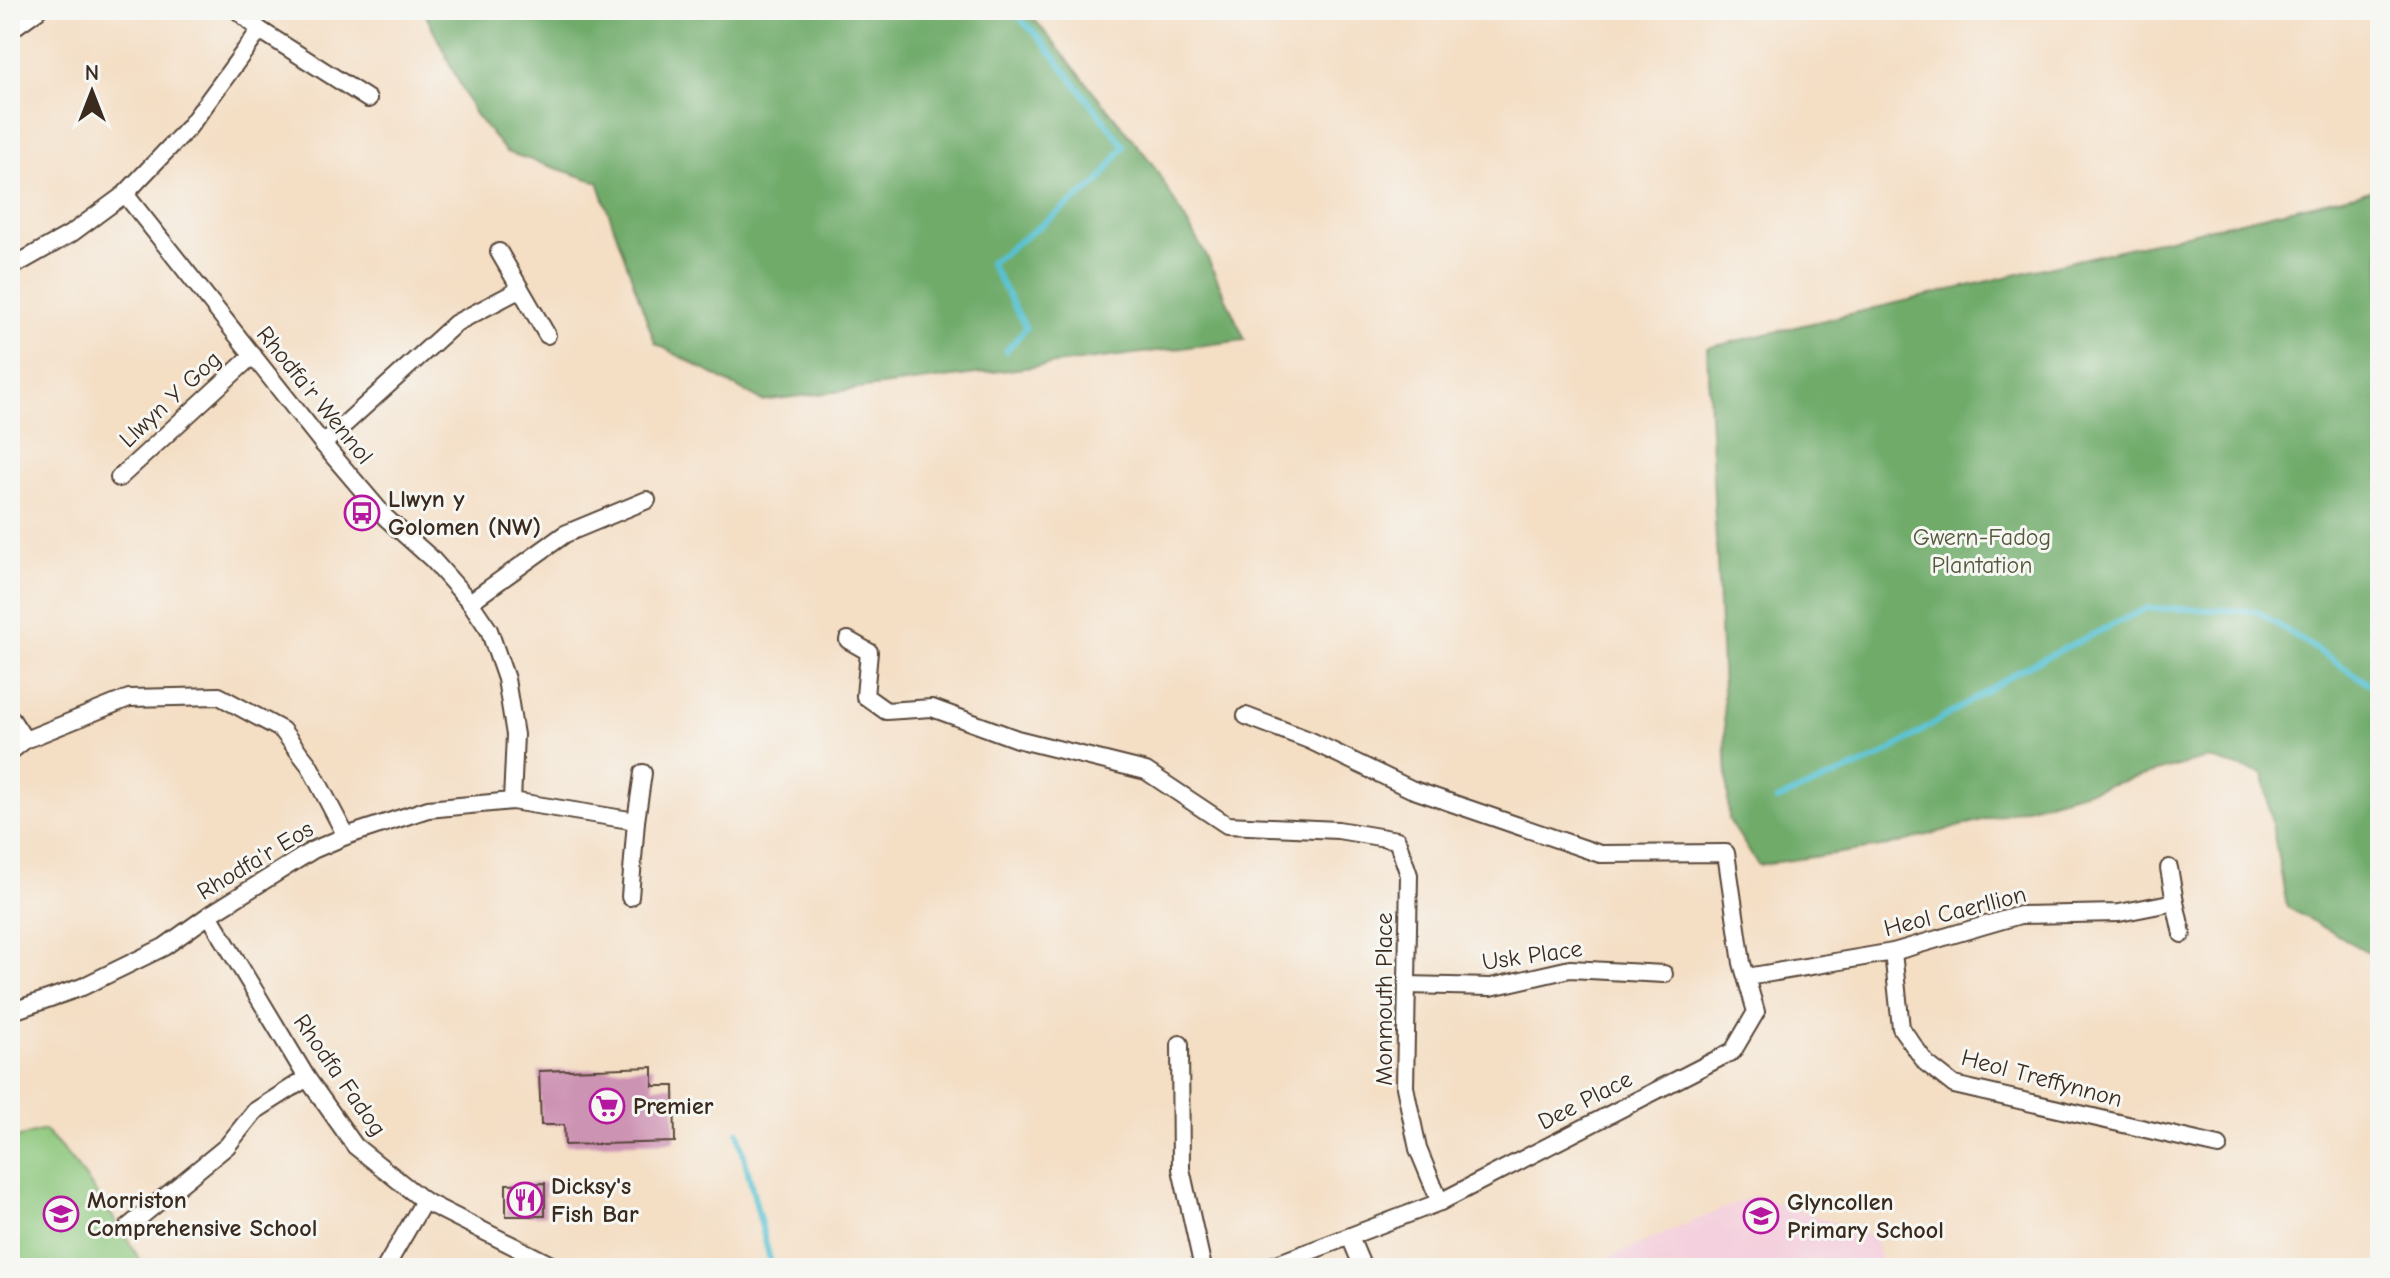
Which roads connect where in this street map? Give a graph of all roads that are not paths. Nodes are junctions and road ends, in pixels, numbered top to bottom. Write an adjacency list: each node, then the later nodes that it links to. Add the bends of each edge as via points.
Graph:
1 (38, 10): 3 (street)
2 (237, 10): 4 (street)
3 (10, 30)
4 (260, 30): 5 (street); 6 (street, via 189,127)
5 (368, 99)
6 (125, 194): 8 (street, via 72,233); 11 (street, Rhodfa'r Wennol)
7 (499, 252): 9 (street)
8 (10, 268)
9 (519, 290): 10 (street); 12 (street, via 456,323)
10 (547, 335)
11 (253, 355): 12 (street, Rhodfa'r Wennol); 13 (street, Llwyn Y Gog)
12 (323, 444): 15 (street, Rhodfa'r Wennol, via 386,518)
13 (119, 478)
14 (647, 500): 15 (street, via 565,534)
15 (470, 602): 22 (street, Rhodfa'r Wennol, via 489,630 506,679 515,735)
16 (848, 640): 33 (street, Monmouth Place, via 869,652 865,696 886,711 932,708 1017,739 1146,771 1227,825 1338,830 1397,840 1409,875)
17 (1246, 716): 32 (street, Dee Place, via 1411,789 1600,854 1726,853)
18 (10, 717): 19 (street)
19 (25, 740): 20 (street); 24 (street, via 129,698 219,696 282,730 309,765)
20 (10, 752)
21 (643, 773): 23 (street)
22 (512, 801): 23 (street, Rhodfa'r Eos); 24 (street, Rhodfa'r Eos, via 428,809)
23 (636, 821): 26 (street)
24 (346, 836): 28 (street, Rhodfa'r Eos, via 313,850)
25 (2169, 868): 27 (street)
26 (630, 897)
27 (2175, 902): 29 (street); 30 (street, Heol Caerllion, via 2119,913 2020,915)
28 (209, 915): 34 (street, Rhodfa'r Eos, via 164,947 82,987); 36 (street, Rhodfa Fadog)
29 (2182, 934)
30 (1893, 952): 32 (street, Heol Caerllion); 37 (street, Heol Treffynnon, via 1901,1028 1926,1063 1954,1085)
31 (1664, 974): 33 (street, Usk Place, via 1570,969 1491,987)
32 (1747, 977): 39 (street, Dee Place, via 1756,1012 1733,1051)
33 (1407, 985): 39 (street, Monmouth Place, via 1405,1087 1418,1149)
34 (10, 1012)
35 (1180, 1044): 44 (street, via 1181,1169)
36 (307, 1078): 38 (street, Rhodfa Fadog, via 355,1146); 40 (street, via 255,1111 227,1146)
37 (2219, 1146)
38 (424, 1201): 42 (street); 43 (street, Rhodfa Fadog)
39 (1440, 1202): 41 (street, Dee Place)
40 (128, 1227)
41 (1350, 1237): 45 (street, Dee Place); 46 (street)
42 (385, 1268)
43 (557, 1268)
44 (1203, 1268)
45 (1266, 1268)
46 (1363, 1268)

